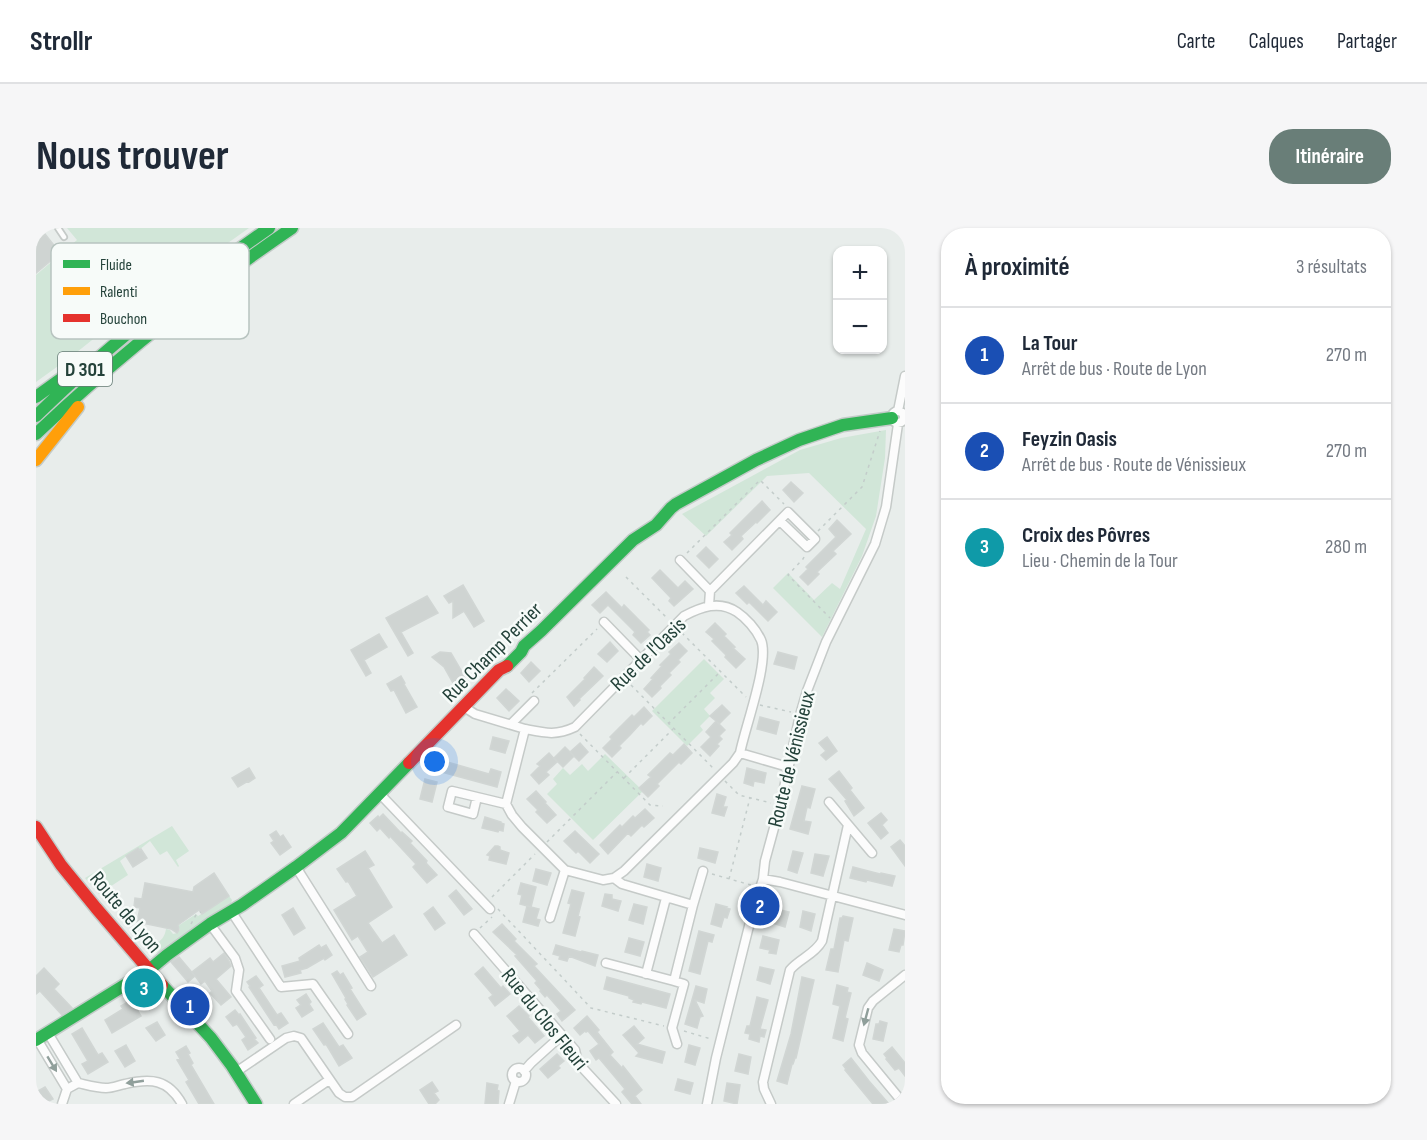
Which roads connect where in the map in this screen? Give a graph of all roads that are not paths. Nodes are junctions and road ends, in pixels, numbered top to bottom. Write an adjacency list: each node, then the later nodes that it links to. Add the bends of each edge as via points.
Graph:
1 (58, 228): 4 (lane)
2 (269, 228): 5 (main road, D 301)
3 (292, 228): 6 (main road, D 301)
4 (64, 237)
5 (248, 243)
6 (249, 258)
7 (110, 339): 12 (main road)
8 (121, 339): 13 (main road, D 301)
9 (142, 339): 10 (main road, D 301)
10 (133, 346): 15 (main road, D 301); 16 (main road, via 126,360 80,404)
11 (905, 376): 14 (street, Route de Vénissieux)
12 (36, 397)
13 (36, 416)
14 (895, 419): 24 (main road, Rue Champ Perrier, via 828,429 744,467 682,501 651,530 641,532 630,542); 28 (street, Route de Vénissieux, via 886,507 875,544 826,642 807,691)
15 (36, 434)
16 (36, 460)
17 (780, 521): 17 (street, via 807,547 815,538 788,512); 19 (street)
18 (680, 560): 19 (street)
19 (710, 591): 20 (street)
20 (709, 605): 22 (street, Rue de l'Oasis, via 684,616); 27 (street, Rue de l'Oasis, via 735,610 748,620 761,640 763,665)
21 (604, 622): 22 (street)
22 (641, 660): 26 (street, Rue de l'Oasis, via 575,727 551,734)
23 (534, 701): 25 (street)
24 (464, 707): 25 (street); 29 (main road, Rue Champ Perrier)
25 (511, 724): 26 (street)
26 (525, 729): 32 (street)
27 (740, 753): 28 (street); 39 (street, Rue de l'Oasis)
28 (788, 767): 40 (street, Route de Vénissieux)
29 (380, 794): 36 (main road, Rue Champ Perrier, via 341,833); 44 (street)
30 (477, 797): 32 (street)
31 (829, 802): 33 (street)
32 (506, 804): 37 (street, via 522,827)
33 (848, 825): 35 (street); 41 (street)
34 (36, 827): 51 (main road, Route de Lyon, via 61,865)
35 (872, 854)
36 (296, 867): 45 (main road, Rue Champ Perrier); 55 (street)
37 (565, 870): 39 (street, via 603,880); 47 (street)
38 (703, 871): 43 (street)
39 (614, 878): 42 (street)
40 (763, 879): 41 (street); 72 (street, Route de Vénissieux)
41 (831, 896): 46 (street); 73 (street, via 822,941 790,970 763,1082)
42 (666, 898): 43 (street); 52 (street)
43 (693, 905): 54 (street)
44 (491, 908)
45 (231, 911): 48 (main road, Rue Champ Perrier); 57 (street, via 282,987 313,984)
46 (905, 915)
47 (550, 918)
48 (210, 924): 51 (main road, Rue Champ Perrier); 60 (street, via 235,958 239,970 237,991)
49 (474, 934): 58 (street, Rue du Clos Fleuri)
50 (606, 963): 52 (street)
51 (149, 970): 59 (main road, Rue Champ Perrier); 62 (main road, Route de Lyon, via 211,1038)
52 (646, 974): 54 (street)
53 (905, 975): 74 (street, one-way to 74, via 868,1008 859,1045)
54 (674, 981): 61 (street, via 684,984 672,1028)
55 (371, 987)
56 (456, 1026): 63 (street, via 352,1096 339,1093)
57 (348, 1034)
58 (562, 1035): 70 (street, via 524,1071 514,1070 516,1081); 71 (street, Rue du Clos Fleuri, via 579,1063)
59 (40, 1037): 64 (street); 65 (street, one-way to 65)
60 (270, 1039)
61 (677, 1044)
62 (236, 1072): 63 (street, via 294,1036 301,1038); 68 (main road, Route de Lyon)
63 (330, 1080): 69 (street)
64 (78, 1083): 65 (street); 67 (street, one-way to 64, via 169,1087 153,1080 106,1088)
65 (67, 1089): 66 (street)
66 (62, 1104)
67 (182, 1104)
68 (256, 1104)
69 (294, 1104)
70 (509, 1104)
71 (616, 1104)
72 (707, 1104)
73 (771, 1104)
74 (904, 1104)

